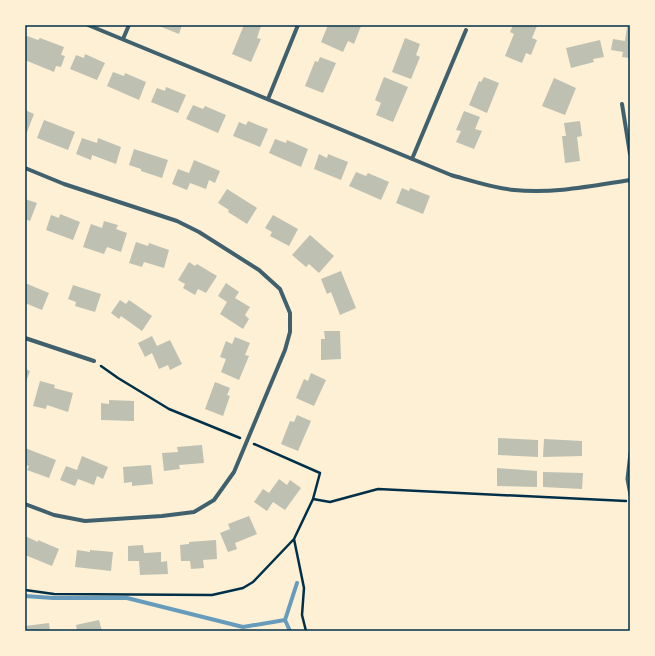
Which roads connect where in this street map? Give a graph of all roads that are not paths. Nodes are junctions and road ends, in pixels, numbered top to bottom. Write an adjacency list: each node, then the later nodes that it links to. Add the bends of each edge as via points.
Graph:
1 (88, 25): 5 (street)
2 (129, 25): 5 (street)
3 (298, 25): 6 (street)
4 (466, 30): 9 (street)
5 (123, 40): 6 (street)
6 (268, 99): 9 (street)
7 (622, 104): 8 (street)
8 (630, 154)
9 (412, 159): 11 (street, via 485,186 512,190 565,190)
10 (25, 168): 16 (street, via 64,184 177,221 199,232 259,270 280,289 290,313 290,332 284,350 234,472 214,500 194,512 85,521 54,515)
11 (630, 180)
12 (25, 338): 13 (street)
13 (94, 361)
14 (630, 454): 15 (lane, via 627,479)
15 (630, 495)
16 (25, 504)

